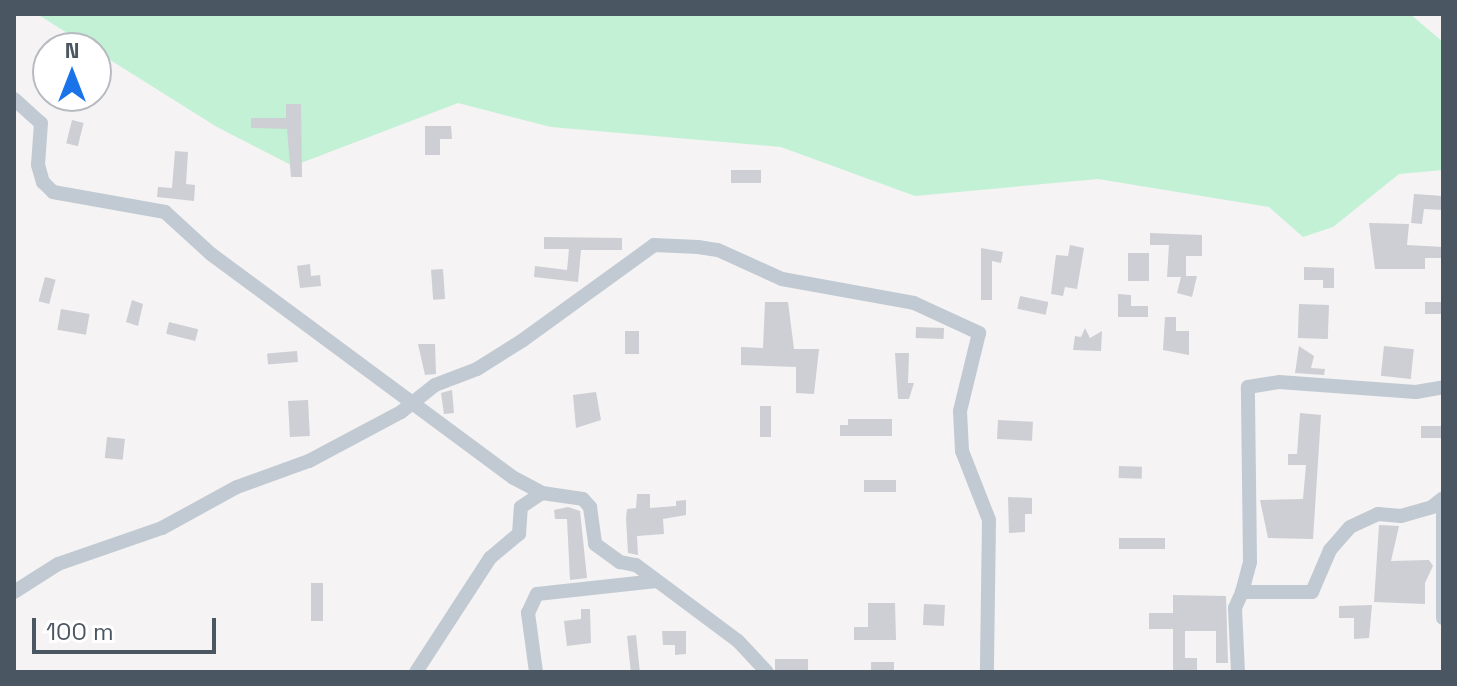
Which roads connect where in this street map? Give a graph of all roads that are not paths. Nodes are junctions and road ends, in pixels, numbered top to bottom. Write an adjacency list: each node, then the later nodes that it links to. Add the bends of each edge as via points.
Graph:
1 (14, 99): 3 (street, via 41,123 38,165 53,192 165,212 211,254)
2 (1443, 387): 11 (street, via 1416,392 1279,382 1248,387 1250,562)
3 (415, 400): 4 (street); 5 (street); 16 (street, via 523,340 657,244 718,250 782,279 914,303 967,324 979,333 960,411 962,438 989,520)
4 (401, 412): 5 (street); 10 (street, via 309,461 237,487 162,528 58,564)
5 (432, 414): 6 (street, via 514,478)
6 (542, 493): 9 (street, via 583,499 590,507 595,544); 13 (street, via 521,507 519,534 490,558)
7 (1443, 498): 11 (street, via 1432,507 1401,516 1378,514 1350,527 1330,550 1312,592)
8 (1443, 508): 12 (street)
9 (656, 581): 14 (street, via 537,594 528,613); 15 (street, via 738,641)
10 (14, 592)
11 (1242, 592): 17 (street, via 1235,608)
12 (1443, 618)
13 (416, 672)
14 (536, 672)
15 (767, 672)
16 (987, 672)
17 (1238, 672)

